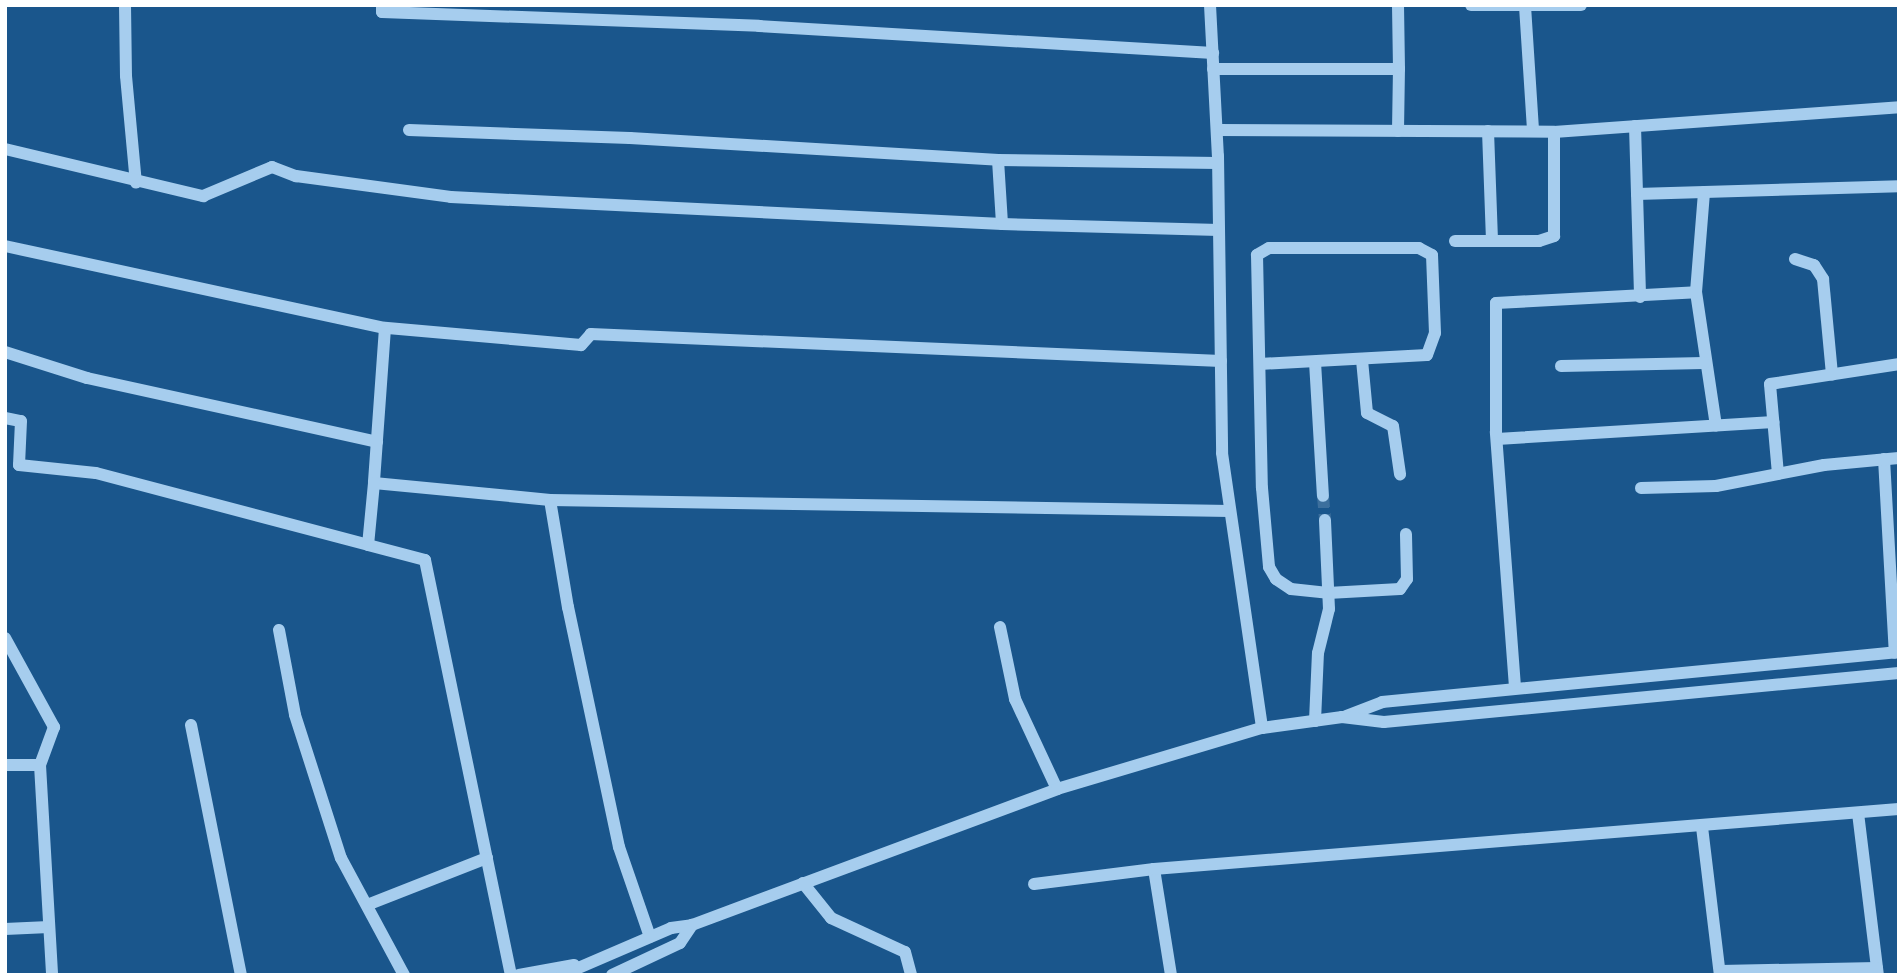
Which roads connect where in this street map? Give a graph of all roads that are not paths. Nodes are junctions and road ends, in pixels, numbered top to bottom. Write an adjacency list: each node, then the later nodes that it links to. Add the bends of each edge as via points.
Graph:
1 (125, 5): 22 (street)
2 (382, 5): 8 (street, via 382,12 759,26)
3 (1210, 5): 8 (street)
4 (1398, 5): 10 (street)
5 (1471, 5): 7 (street)
6 (1581, 5): 7 (street)
7 (1525, 6): 17 (street)
8 (1213, 53): 9 (street)
9 (1213, 69): 10 (street); 14 (street)
10 (1399, 69): 15 (street)
11 (1899, 107): 12 (street)
12 (1635, 126): 18 (street); 25 (street)
13 (408, 130): 20 (street)
14 (1217, 130): 15 (street); 21 (street)
15 (1398, 131): 16 (street)
16 (1488, 131): 17 (street); 29 (street)
17 (1533, 131): 18 (street)
18 (1554, 132): 29 (street, via 1554,236 1539,241)
19 (5, 149): 22 (street)
20 (998, 160): 21 (street); 26 (street)
21 (1219, 163): 27 (street)
22 (136, 183): 26 (street, via 203,196 272,167 296,176 451,197)
23 (1899, 186): 24 (street)
24 (1704, 192): 25 (street); 32 (street)
25 (1637, 194): 33 (street)
26 (1002, 224): 27 (street)
27 (1219, 230): 37 (street)
28 (1455, 241): 29 (street)
29 (1492, 241)
30 (5, 246): 34 (street)
31 (1795, 259): 43 (street, via 1814,265 1823,279)
32 (1696, 292): 33 (street); 39 (street)
33 (1640, 297): 47 (street, via 1496,303)
34 (385, 328): 37 (street, via 581,345 592,334); 48 (street)
35 (5, 352): 48 (street, via 87,378)
36 (1362, 360): 38 (street); 40 (street, via 1416,358 1432,351 1434,263 1426,250 1261,250 1256,265); 51 (street, via 1367,413 1393,426)
37 (1221, 361): 57 (street, via 1222,453)
38 (1315, 362): 40 (street); 55 (street)
39 (1704, 363): 42 (street); 46 (street)
40 (1260, 364): 61 (street, via 1269,567 1283,586)
41 (1899, 364): 43 (street)
42 (1561, 366)
43 (1832, 375): 45 (street, via 1770,384)
44 (5, 418): 60 (street, via 21,421 19,465 96,473)
45 (1773, 422): 46 (street); 52 (street)
46 (1716, 426): 47 (street)
47 (1497, 439): 67 (street)
48 (377, 442): 53 (street)
49 (1899, 458): 50 (street)
50 (1884, 459): 52 (street); 65 (street)
51 (1400, 474)
52 (1778, 474): 54 (street, via 1716,486)
53 (374, 483): 56 (street); 60 (street)
54 (1641, 488)
55 (1323, 496)
56 (550, 500): 57 (street); 86 (street, via 619,847)
57 (1230, 511): 71 (street)
58 (1325, 520): 61 (street)
59 (1406, 534): 61 (street, via 1408,579 1400,589)
60 (368, 545): 78 (street, via 425,560)
61 (1328, 593): 69 (street, via 1328,618 1318,653)
62 (1000, 626): 74 (street, via 1015,699)
63 (279, 630): 82 (street, via 295,715 341,858)
64 (5, 638): 73 (street, via 54,727)
65 (1897, 652): 67 (street)
66 (1899, 673): 68 (street, via 1384,722)
67 (1515, 687): 68 (street, via 1382,702)
68 (1342, 717): 69 (street)
69 (1315, 721): 71 (street)
70 (191, 725): 91 (street)
71 (1262, 727): 74 (street)
72 (5, 765): 73 (street)
73 (40, 765): 84 (street)
74 (1056, 789): 80 (street)
75 (1899, 809): 76 (street)
76 (1858, 813): 77 (street); 88 (street)
77 (1702, 827): 79 (street); 89 (street)
78 (487, 858): 82 (street); 93 (street)
79 (1154, 869): 81 (street); 98 (street)
80 (803, 883): 83 (street); 97 (street, via 831,918 905,952)
81 (1034, 884)
82 (367, 905): 92 (street)
83 (692, 925): 86 (street); 96 (street, via 680,943)
84 (49, 927): 85 (street); 90 (street)
85 (5, 929)
86 (650, 937): 87 (street)
87 (592, 962): 94 (street); 95 (street)
88 (1877, 971): 89 (street)
89 (1720, 973)
90 (52, 975)
91 (242, 975)
92 (404, 975)
93 (511, 975)
94 (519, 975)
95 (562, 975)
96 (612, 975)
97 (911, 975)
98 (1171, 975)

